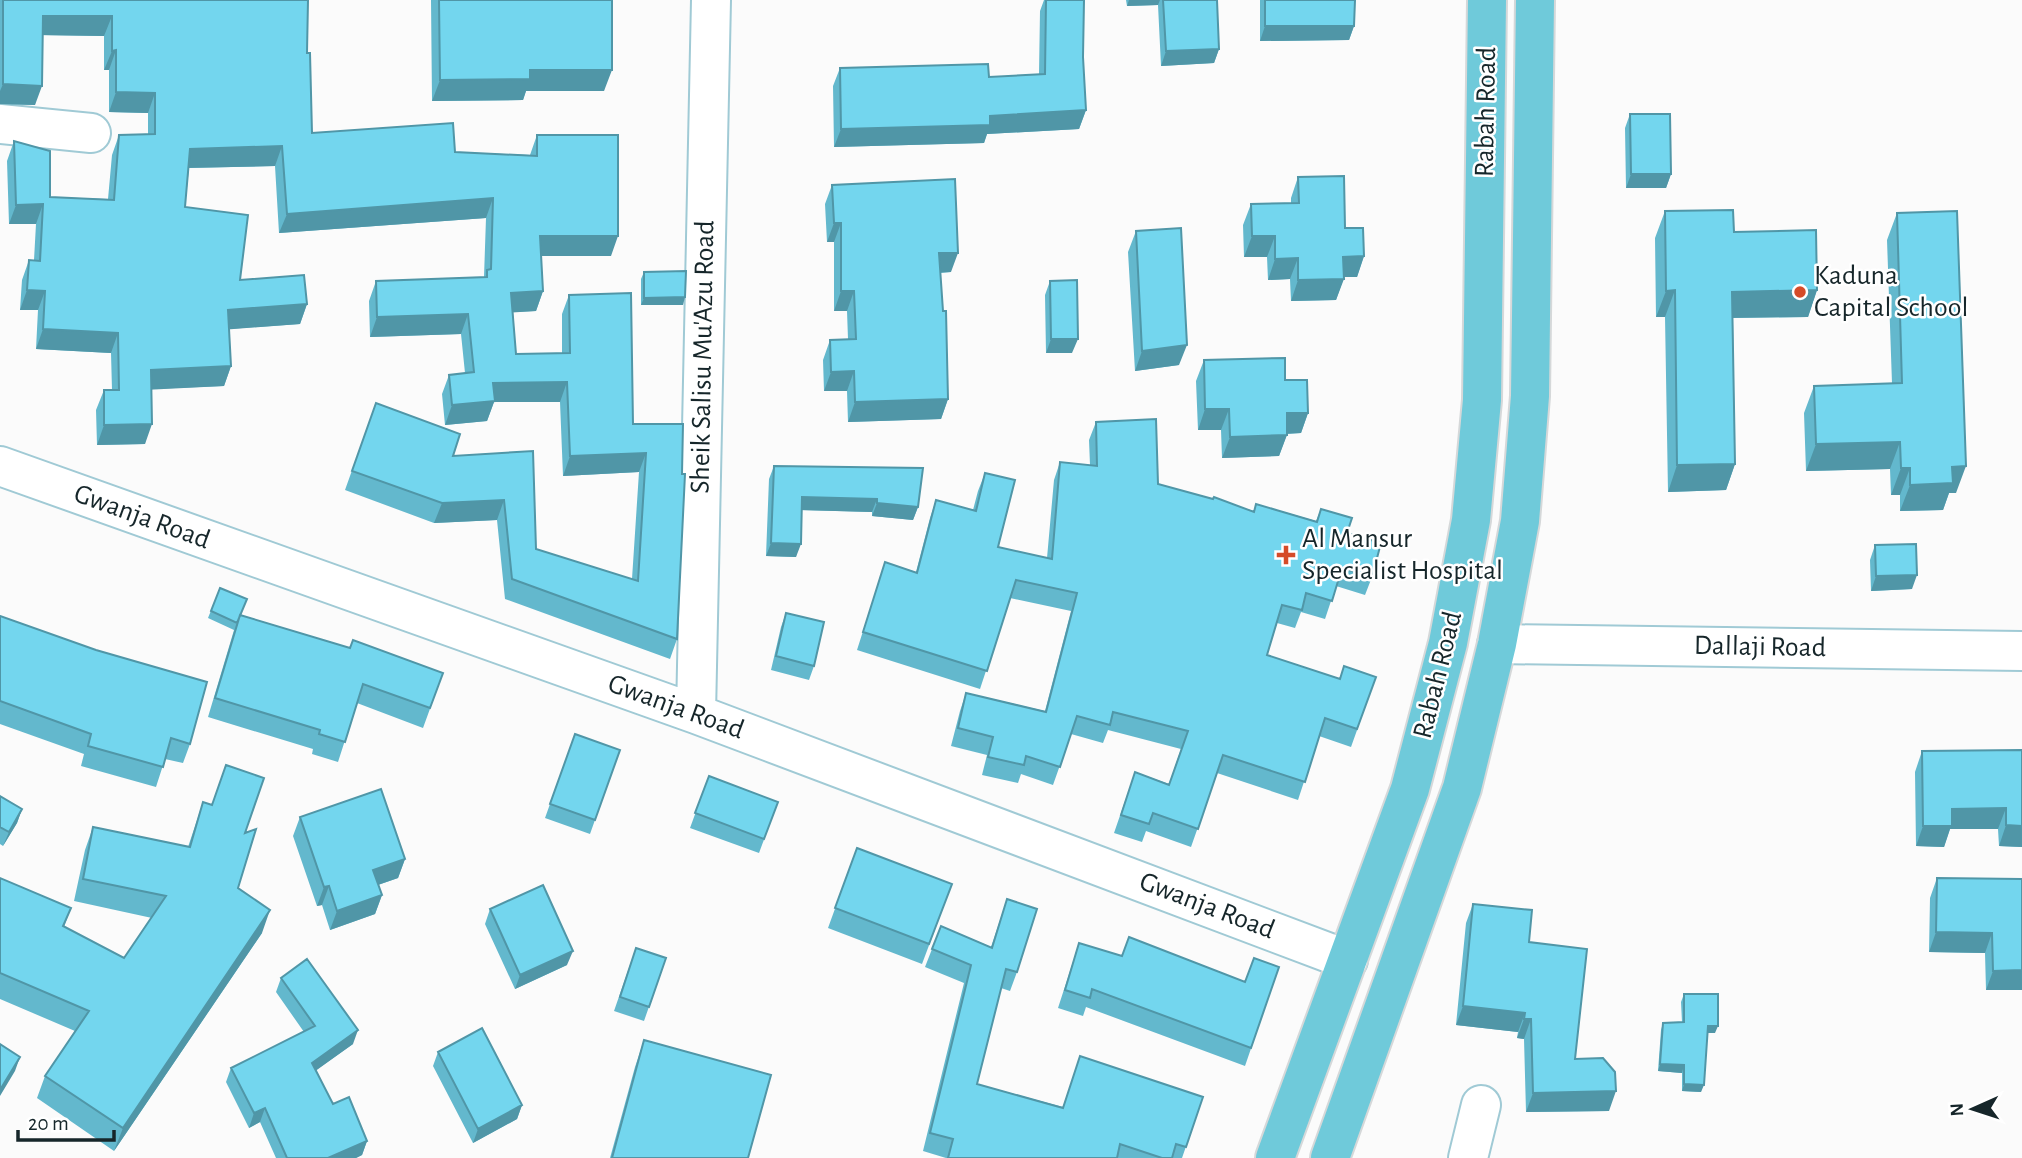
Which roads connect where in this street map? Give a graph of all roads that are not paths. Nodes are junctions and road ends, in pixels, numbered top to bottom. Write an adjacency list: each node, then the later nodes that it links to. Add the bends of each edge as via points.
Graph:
1 (711, 0): 9 (street, Sheik Salisu Mu'Azu Road)
2 (1487, 0): 10 (main road, Rabah Road, via 1482,400 1471,520 1448,643 1410,789)
3 (1535, 0): 7 (main road, Rabah Road, via 1530,396 1520,521)
4 (0, 124): 5 (street)
5 (90, 133)
6 (0, 466): 9 (street, Gwanja Road)
7 (1497, 644): 8 (street, Dallaji Road); 13 (main road, Rabah Road, via 1462,788)
8 (2022, 651)
9 (695, 714): 10 (street, Gwanja Road)
10 (1349, 960): 12 (main road, Rabah Road)
11 (1481, 1105): 14 (street)
12 (1275, 1158)
13 (1330, 1158)
14 (1468, 1158)

